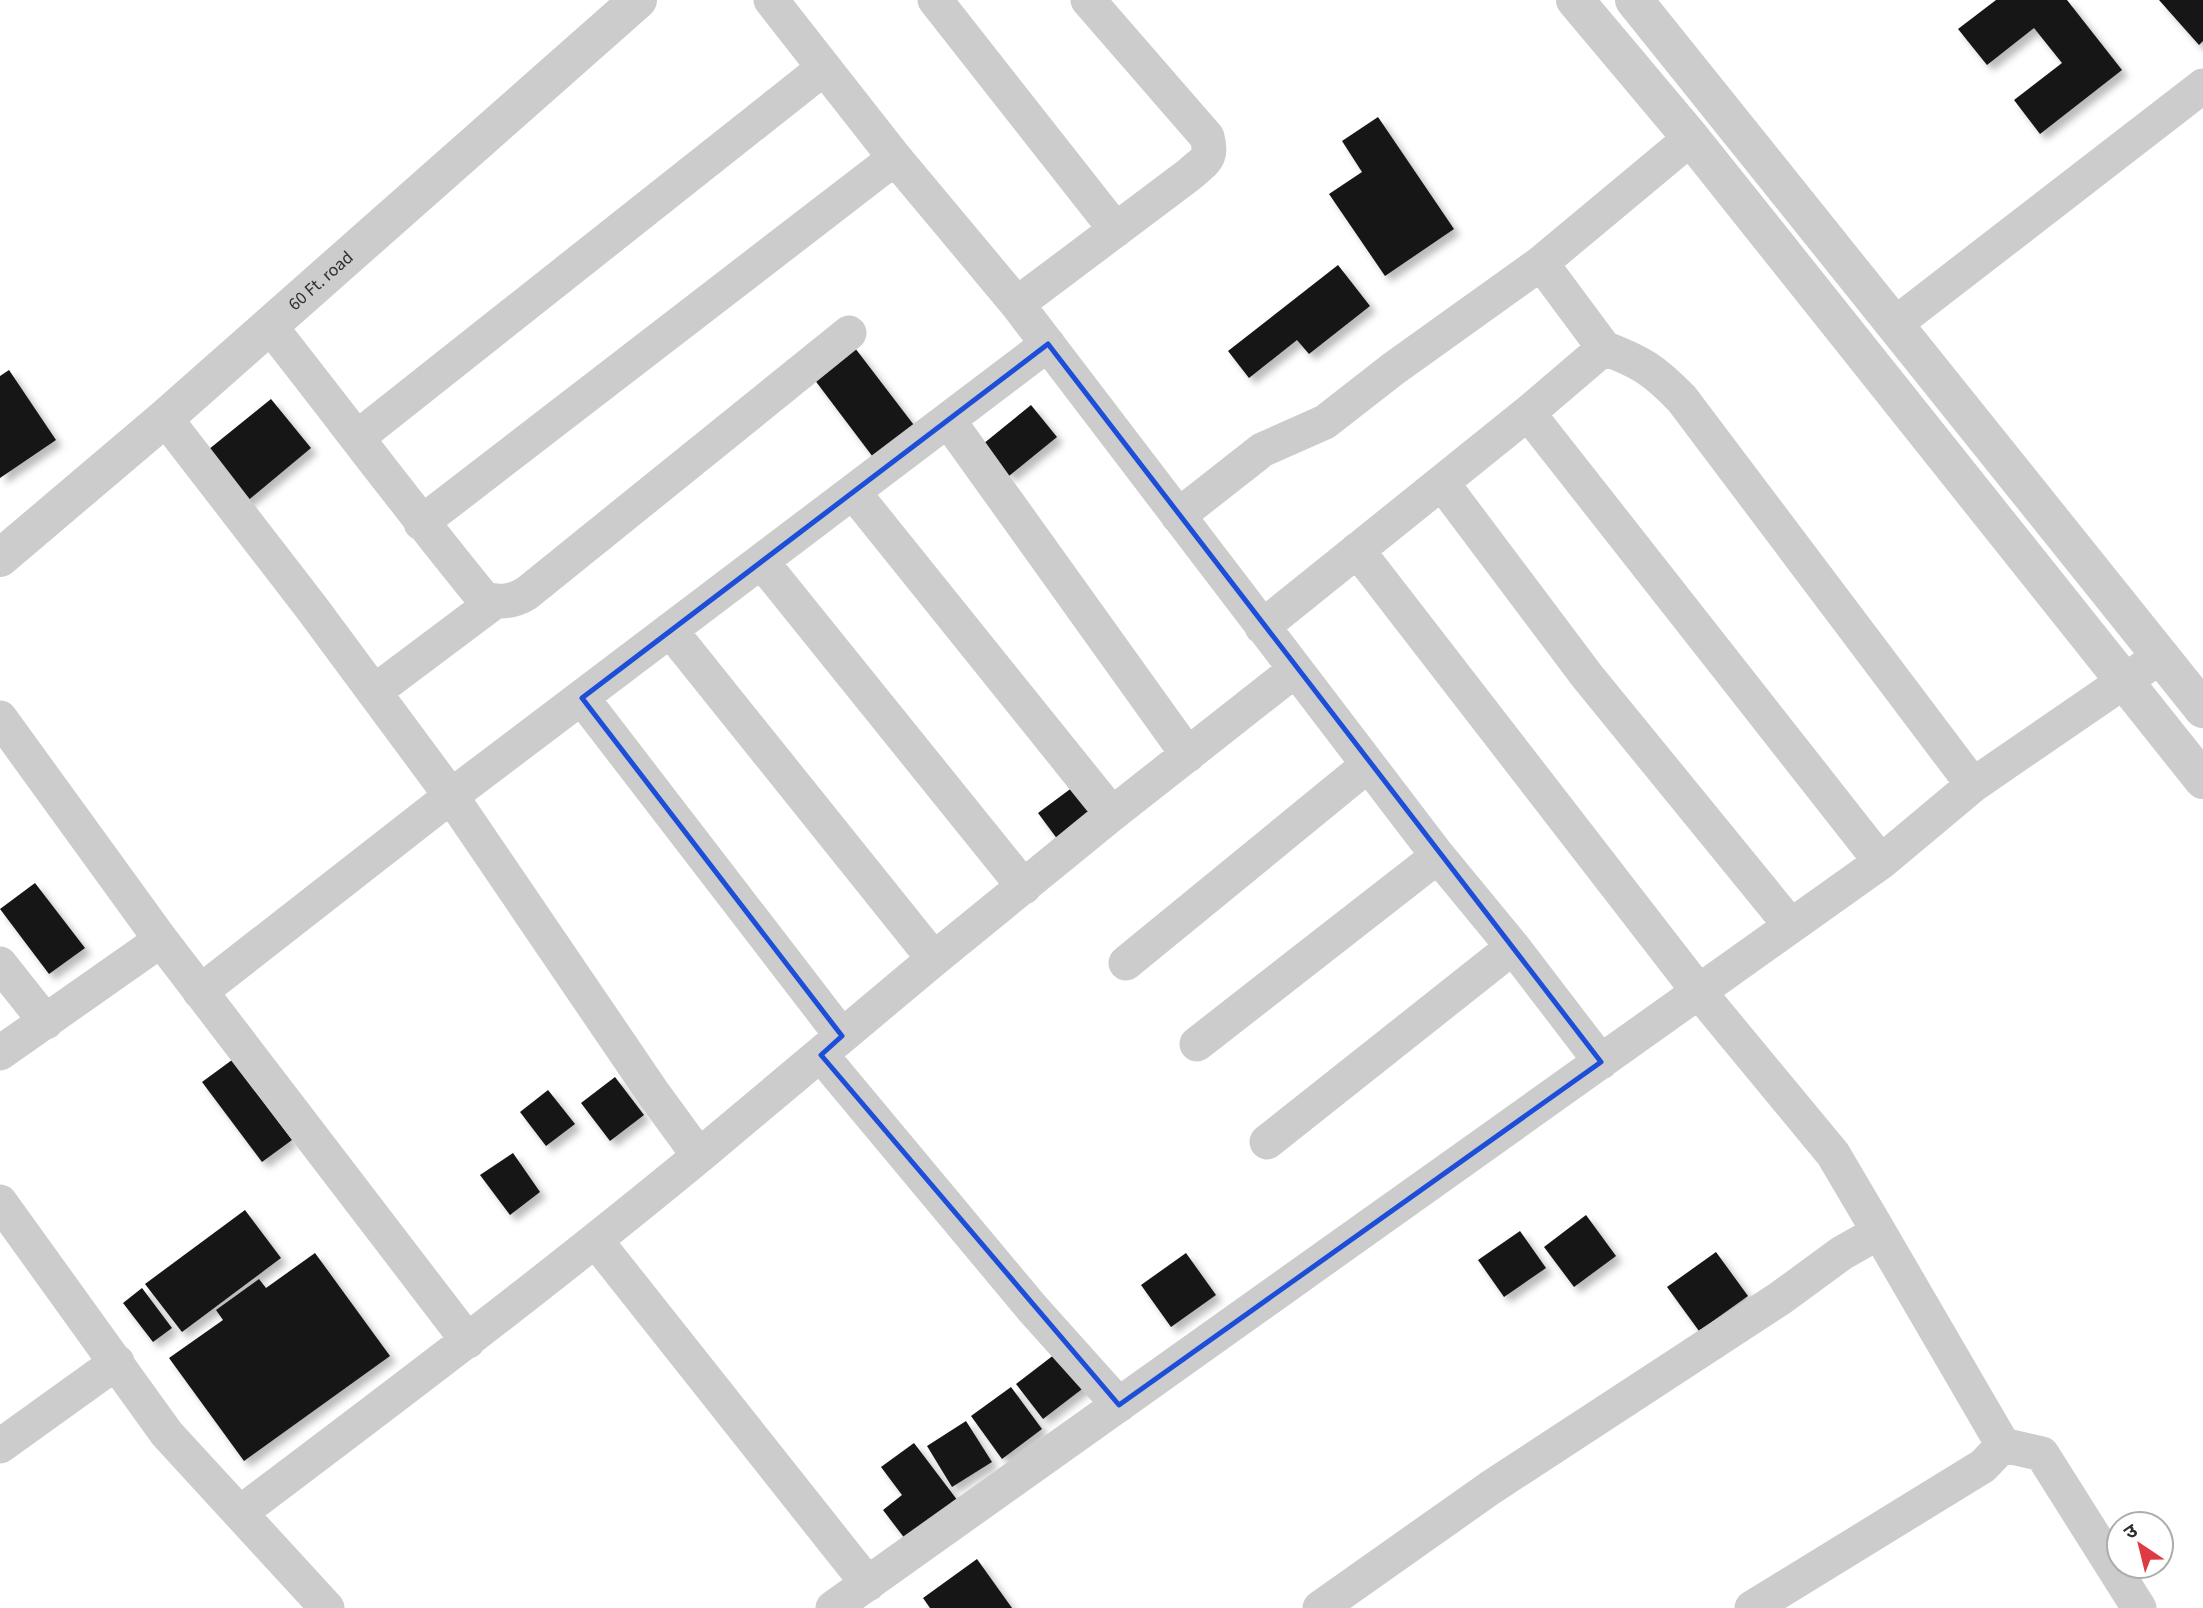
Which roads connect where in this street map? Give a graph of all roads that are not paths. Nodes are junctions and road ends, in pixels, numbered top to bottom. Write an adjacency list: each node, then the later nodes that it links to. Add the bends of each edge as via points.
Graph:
1 (638, 0): 15 (street, 60 Ft. road)
2 (772, 0): 7 (street)
3 (935, 0): 11 (street)
4 (1088, 0): 11 (street, via 1207,137 1210,150 1190,173)
5 (1575, 0): 9 (street)
6 (1634, 0): 14 (street)
7 (824, 68): 10 (street); 22 (street)
8 (2203, 86): 14 (street)
9 (1691, 138): 12 (street); 35 (street)
10 (895, 158): 13 (street); 26 (street)
11 (1116, 230): 13 (street)
12 (1541, 263): 18 (street); 25 (street, via 1325,422 1262,450)
13 (1017, 304): 17 (street)
14 (1895, 324): 33 (street)
15 (269, 325): 20 (street, 60 Ft. road); 22 (street)
16 (849, 333): 30 (street, via 527,593 514,601)
17 (1048, 344): 21 (street); 25 (street)
18 (1604, 348): 19 (street); 43 (street, via 1639,361 1682,399)
19 (1528, 413): 23 (street); 47 (street)
20 (165, 418): 28 (street, 60 Ft. road); 36 (street)
21 (948, 420): 24 (street); 40 (street)
22 (358, 437): 26 (street)
23 (1442, 483): 27 (street); 49 (street, via 1587,676)
24 (853, 492): 29 (street); 45 (street)
25 (1178, 516): 31 (street)
26 (421, 523): 30 (street, via 484,599)
27 (1357, 550): 31 (street); 56 (street)
28 (0, 558)
29 (761, 561): 32 (street); 48 (street)
30 (494, 602): 36 (street)
31 (1262, 627): 34 (street)
32 (670, 630): 37 (street); 52 (street)
33 (2161, 656): 35 (street); 38 (street)
34 (1295, 670): 40 (street); 41 (street)
35 (2124, 682): 42 (street); 43 (street)
36 (374, 692): 44 (street)
37 (582, 698): 44 (street); 59 (street)
38 (2203, 709)
39 (0, 718): 50 (street)
40 (1188, 755): 45 (street)
41 (1368, 765): 46 (street); 53 (street)
42 (2203, 780)
43 (1973, 785): 47 (street)
44 (451, 796): 55 (street); 63 (street)
45 (1112, 814): 48 (street)
46 (1438, 856): 51 (street); 58 (street)
47 (1881, 862): 49 (street)
48 (1024, 887): 52 (street)
49 (1791, 926): 56 (street)
50 (161, 940): 55 (street); 57 (street)
51 (1513, 947): 61 (street); 62 (street)
52 (934, 959): 59 (street)
53 (1126, 963)
54 (0, 964): 57 (street)
55 (200, 992): 67 (street)
56 (1699, 992): 61 (street); 65 (street, via 1833,1154)
57 (46, 1022): 60 (street)
58 (1197, 1044)
59 (831, 1045): 63 (street); 69 (street, via 1032,1308)
60 (0, 1053)
61 (1601, 1062): 69 (street)
62 (1267, 1142)
63 (699, 1156): 66 (street)
64 (0, 1202): 68 (street)
65 (1879, 1232): 70 (street); 76 (street, via 1490,1488)
66 (596, 1241): 67 (street); 73 (street)
67 (468, 1341): 72 (street)
68 (117, 1362): 71 (street); 72 (street, via 167,1434)
69 (1119, 1405): 73 (street)
70 (2003, 1445): 77 (street, via 1983,1466); 78 (street, via 2042,1454)
71 (0, 1446)
72 (240, 1513): 74 (street)
73 (867, 1584): 75 (street)
74 (315, 1604)
75 (833, 1608)
76 (1320, 1608)
77 (1752, 1608)
78 (2138, 1608)

